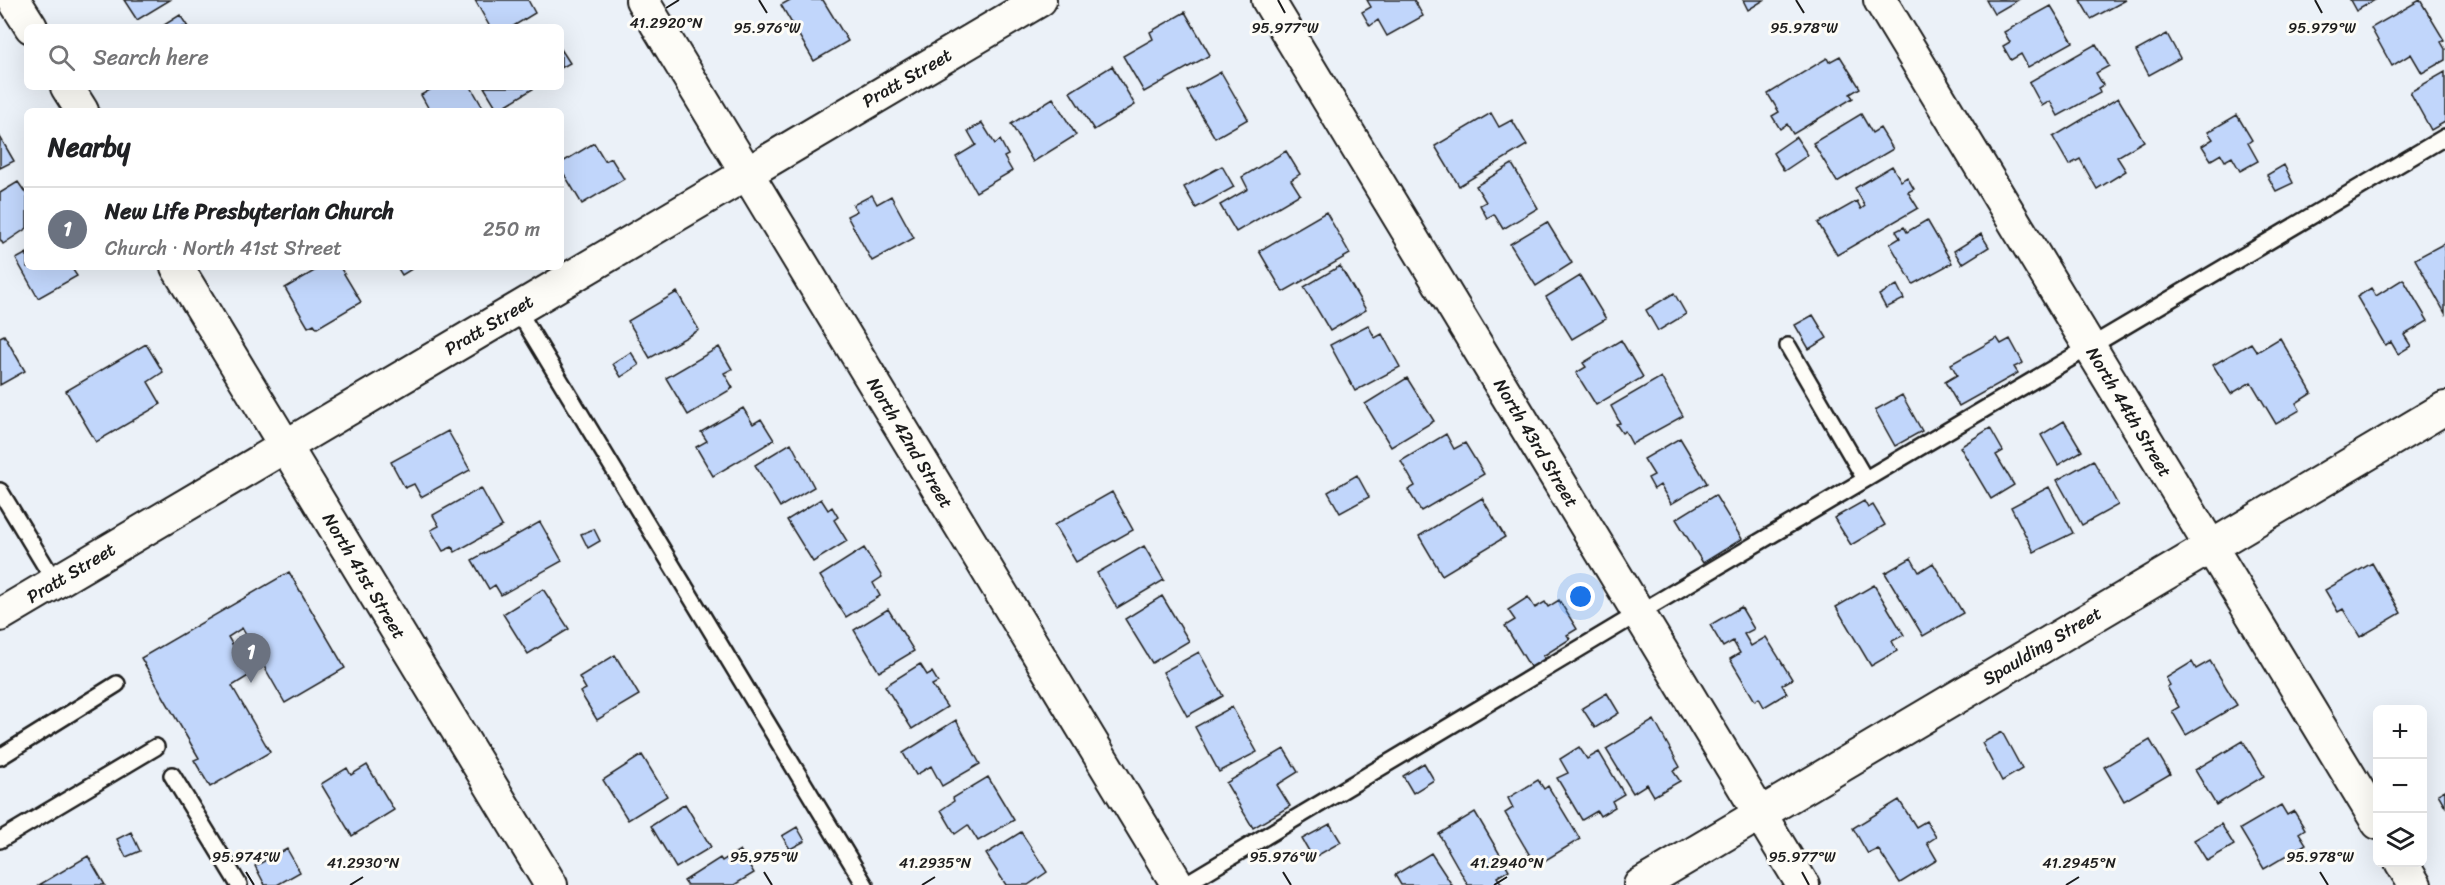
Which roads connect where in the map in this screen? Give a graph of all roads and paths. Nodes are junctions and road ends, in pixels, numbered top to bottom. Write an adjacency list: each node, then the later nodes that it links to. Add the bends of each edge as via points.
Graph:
1 (14, 0): 6 (street)
2 (642, 0): 10 (street, North 42nd Street)
3 (1040, 0): 10 (street, Pratt Street)
4 (1268, 0): 21 (street, North 43rd Street)
5 (1880, 0): 14 (street, North 44th Street)
6 (29, 24)
7 (69, 90): 8 (street)
8 (80, 108)
9 (2445, 137): 14 (lane)
10 (746, 173): 12 (street, Pratt Street); 34 (street, North 42nd Street)
11 (179, 270): 16 (street, North 41st Street)
12 (517, 309): 16 (street, Pratt Street); 33 (lane)
13 (1788, 346): 17 (lane)
14 (2089, 347): 17 (lane); 19 (street, North 44th Street)
15 (2445, 408): 19 (street, Spaulding Street)
16 (286, 446): 20 (street, Pratt Street); 32 (street, North 41st Street)
17 (1865, 479): 21 (lane)
18 (0, 490): 20 (lane)
19 (2210, 546): 27 (street, Spaulding Street); 28 (street, North 44th Street)
20 (56, 582): 22 (street, Pratt Street)
21 (1639, 613): 27 (street, North 43rd Street); 35 (lane)
22 (0, 615)
23 (117, 684): 25 (lane)
24 (156, 747): 29 (lane)
25 (0, 757)
26 (172, 775): 31 (lane)
27 (1760, 814): 36 (street, Spaulding Street); 37 (street, North 43rd Street)
28 (2373, 815)
29 (0, 840)
30 (2404, 867): 38 (street)
31 (239, 885)
32 (551, 885)
33 (865, 885)
34 (1178, 885)
35 (1184, 885)
36 (1640, 885)
37 (1803, 885)
38 (2415, 885)

